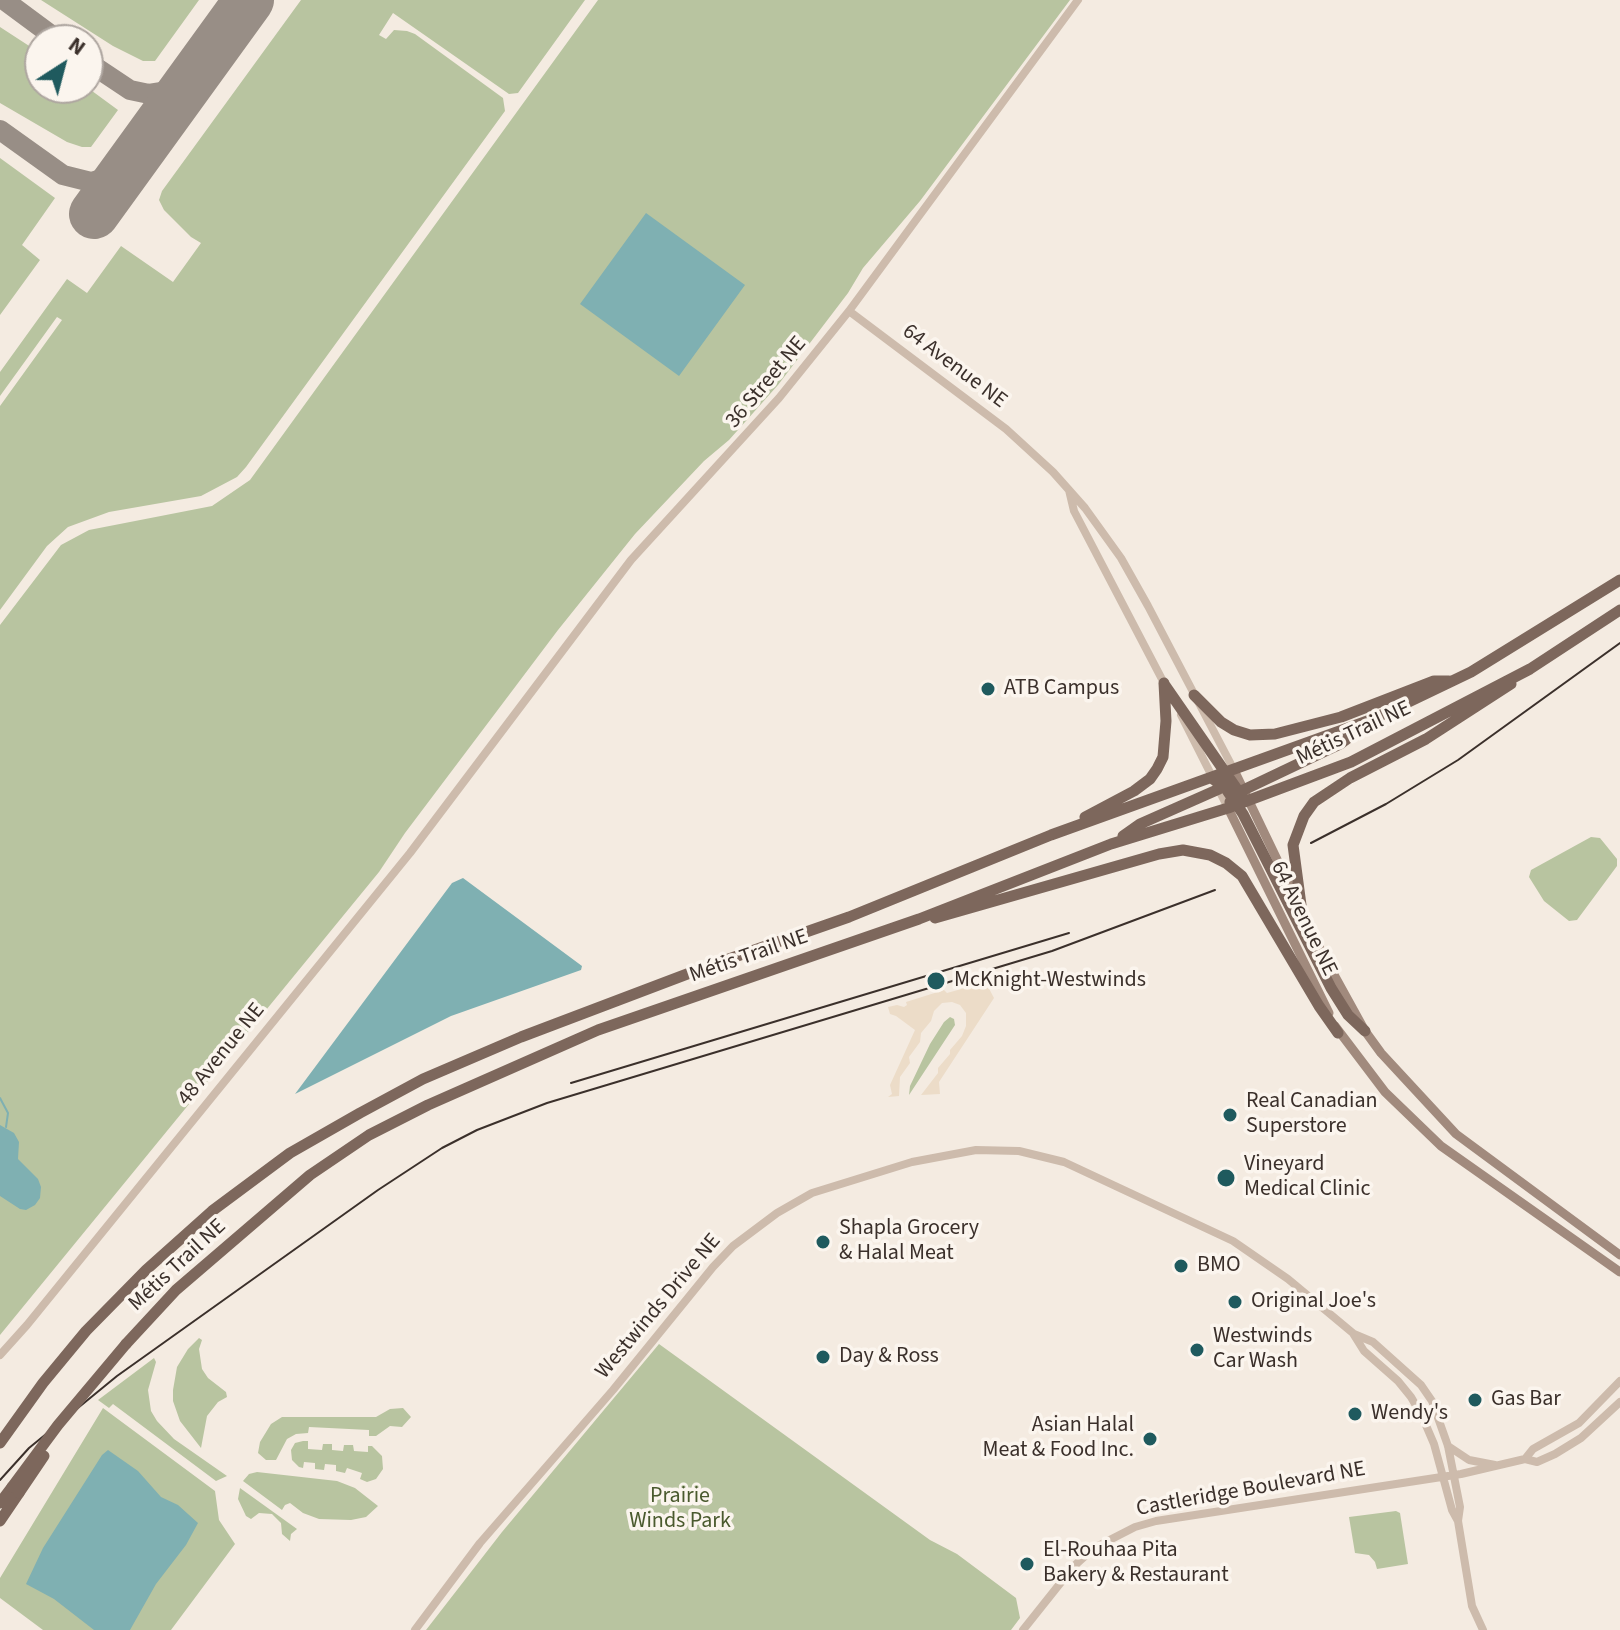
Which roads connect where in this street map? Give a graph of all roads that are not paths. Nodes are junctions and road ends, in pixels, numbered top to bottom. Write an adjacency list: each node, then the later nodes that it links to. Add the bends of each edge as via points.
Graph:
1 (1078, 0): 2 (street, 36 Street NE)
2 (849, 311): 3 (street, 64 Avenue NE, via 1006,429); 11 (street, 36 Street NE, via 726,459 631,560)
3 (1068, 489): 8 (street, 64 Avenue NE, via 1074,511); 9 (street, 64 Avenue NE, via 1121,558)
4 (1620, 580): 7 (main road, Métis Trail NE)
5 (1620, 610): 6 (main road, Métis Trail NE)
6 (1530, 669): 13 (main road, Métis Trail NE, via 1351,762); 16 (main road, via 1499,695 1314,802 1293,845)
7 (1450, 681): 9 (main road, via 1434,681 1341,717 1275,734 1234,730); 10 (main road, Métis Trail NE)
8 (1164, 683): 12 (main road); 14 (main road, via 1163,757 1150,779)
9 (1194, 695): 12 (street, 64 Avenue NE)
10 (1373, 719): 12 (main road, Métis Trail NE); 13 (main road, via 1340,744)
11 (467, 775): 23 (street, 48 Avenue NE, via 410,853)
12 (1224, 779): 13 (main road); 13 (street, 64 Avenue NE); 14 (main road, Métis Trail NE); 15 (main road)
13 (1238, 798): 15 (main road, Métis Trail NE); 16 (main road, 64 Avenue NE); 18 (main road, via 1331,988); 19 (main road, 64 Avenue NE)
14 (1051, 835): 26 (main road, Métis Trail NE, via 849,917 486,1051 348,1119 290,1153 212,1211 146,1270 86,1331)
15 (1111, 844): 17 (main road, Métis Trail NE)
16 (1301, 905): 18 (main road, 64 Avenue NE)
17 (919, 919): 19 (main road, via 945,917 1159,854 1183,850 1210,855 1242,876); 32 (main road, Métis Trail NE, bridge, via 598,1030 369,1135 310,1175 176,1290 70,1411)
18 (1365, 1031): 20 (main road, 64 Avenue NE, via 1456,1134)
19 (1338, 1033): 21 (main road, 64 Avenue NE, via 1385,1092 1441,1146)
20 (1620, 1255)
21 (1620, 1272)
22 (1354, 1334): 27 (street, Westwinds Drive NE, via 1373,1342 1421,1385); 31 (street, Westwinds Drive NE, via 1411,1397 1434,1444); 36 (street, Westwinds Drive NE, via 1233,1241 1064,1162 1019,1151 976,1150 934,1156 840,1183 777,1213 713,1267 480,1543)
23 (0, 1355)
24 (1620, 1381): 28 (street, Castleridge Boulevard NE, via 1579,1423)
25 (1620, 1402): 28 (street, Castleridge Boulevard NE, via 1555,1454 1537,1462)
26 (0, 1443)
27 (1448, 1446): 29 (street, via 1469,1460); 30 (street, Westwinds Drive NE)
28 (1525, 1459): 29 (street, Castleridge Boulevard NE)
29 (1502, 1466): 30 (street, Castleridge Boulevard NE)
30 (1453, 1475): 31 (street, Castleridge Boulevard NE); 35 (street, Westwinds Drive NE)
31 (1442, 1477): 35 (street, Westwinds Drive NE); 37 (street, Castleridge Boulevard NE, via 1135,1527 1094,1548 1074,1566)
32 (16, 1490): 33 (main road, Métis Trail NE); 34 (main road)
33 (0, 1503)
34 (0, 1521)
35 (1458, 1521): 38 (street, via 1472,1606)
36 (415, 1630)
37 (1023, 1630)
38 (1483, 1630)

